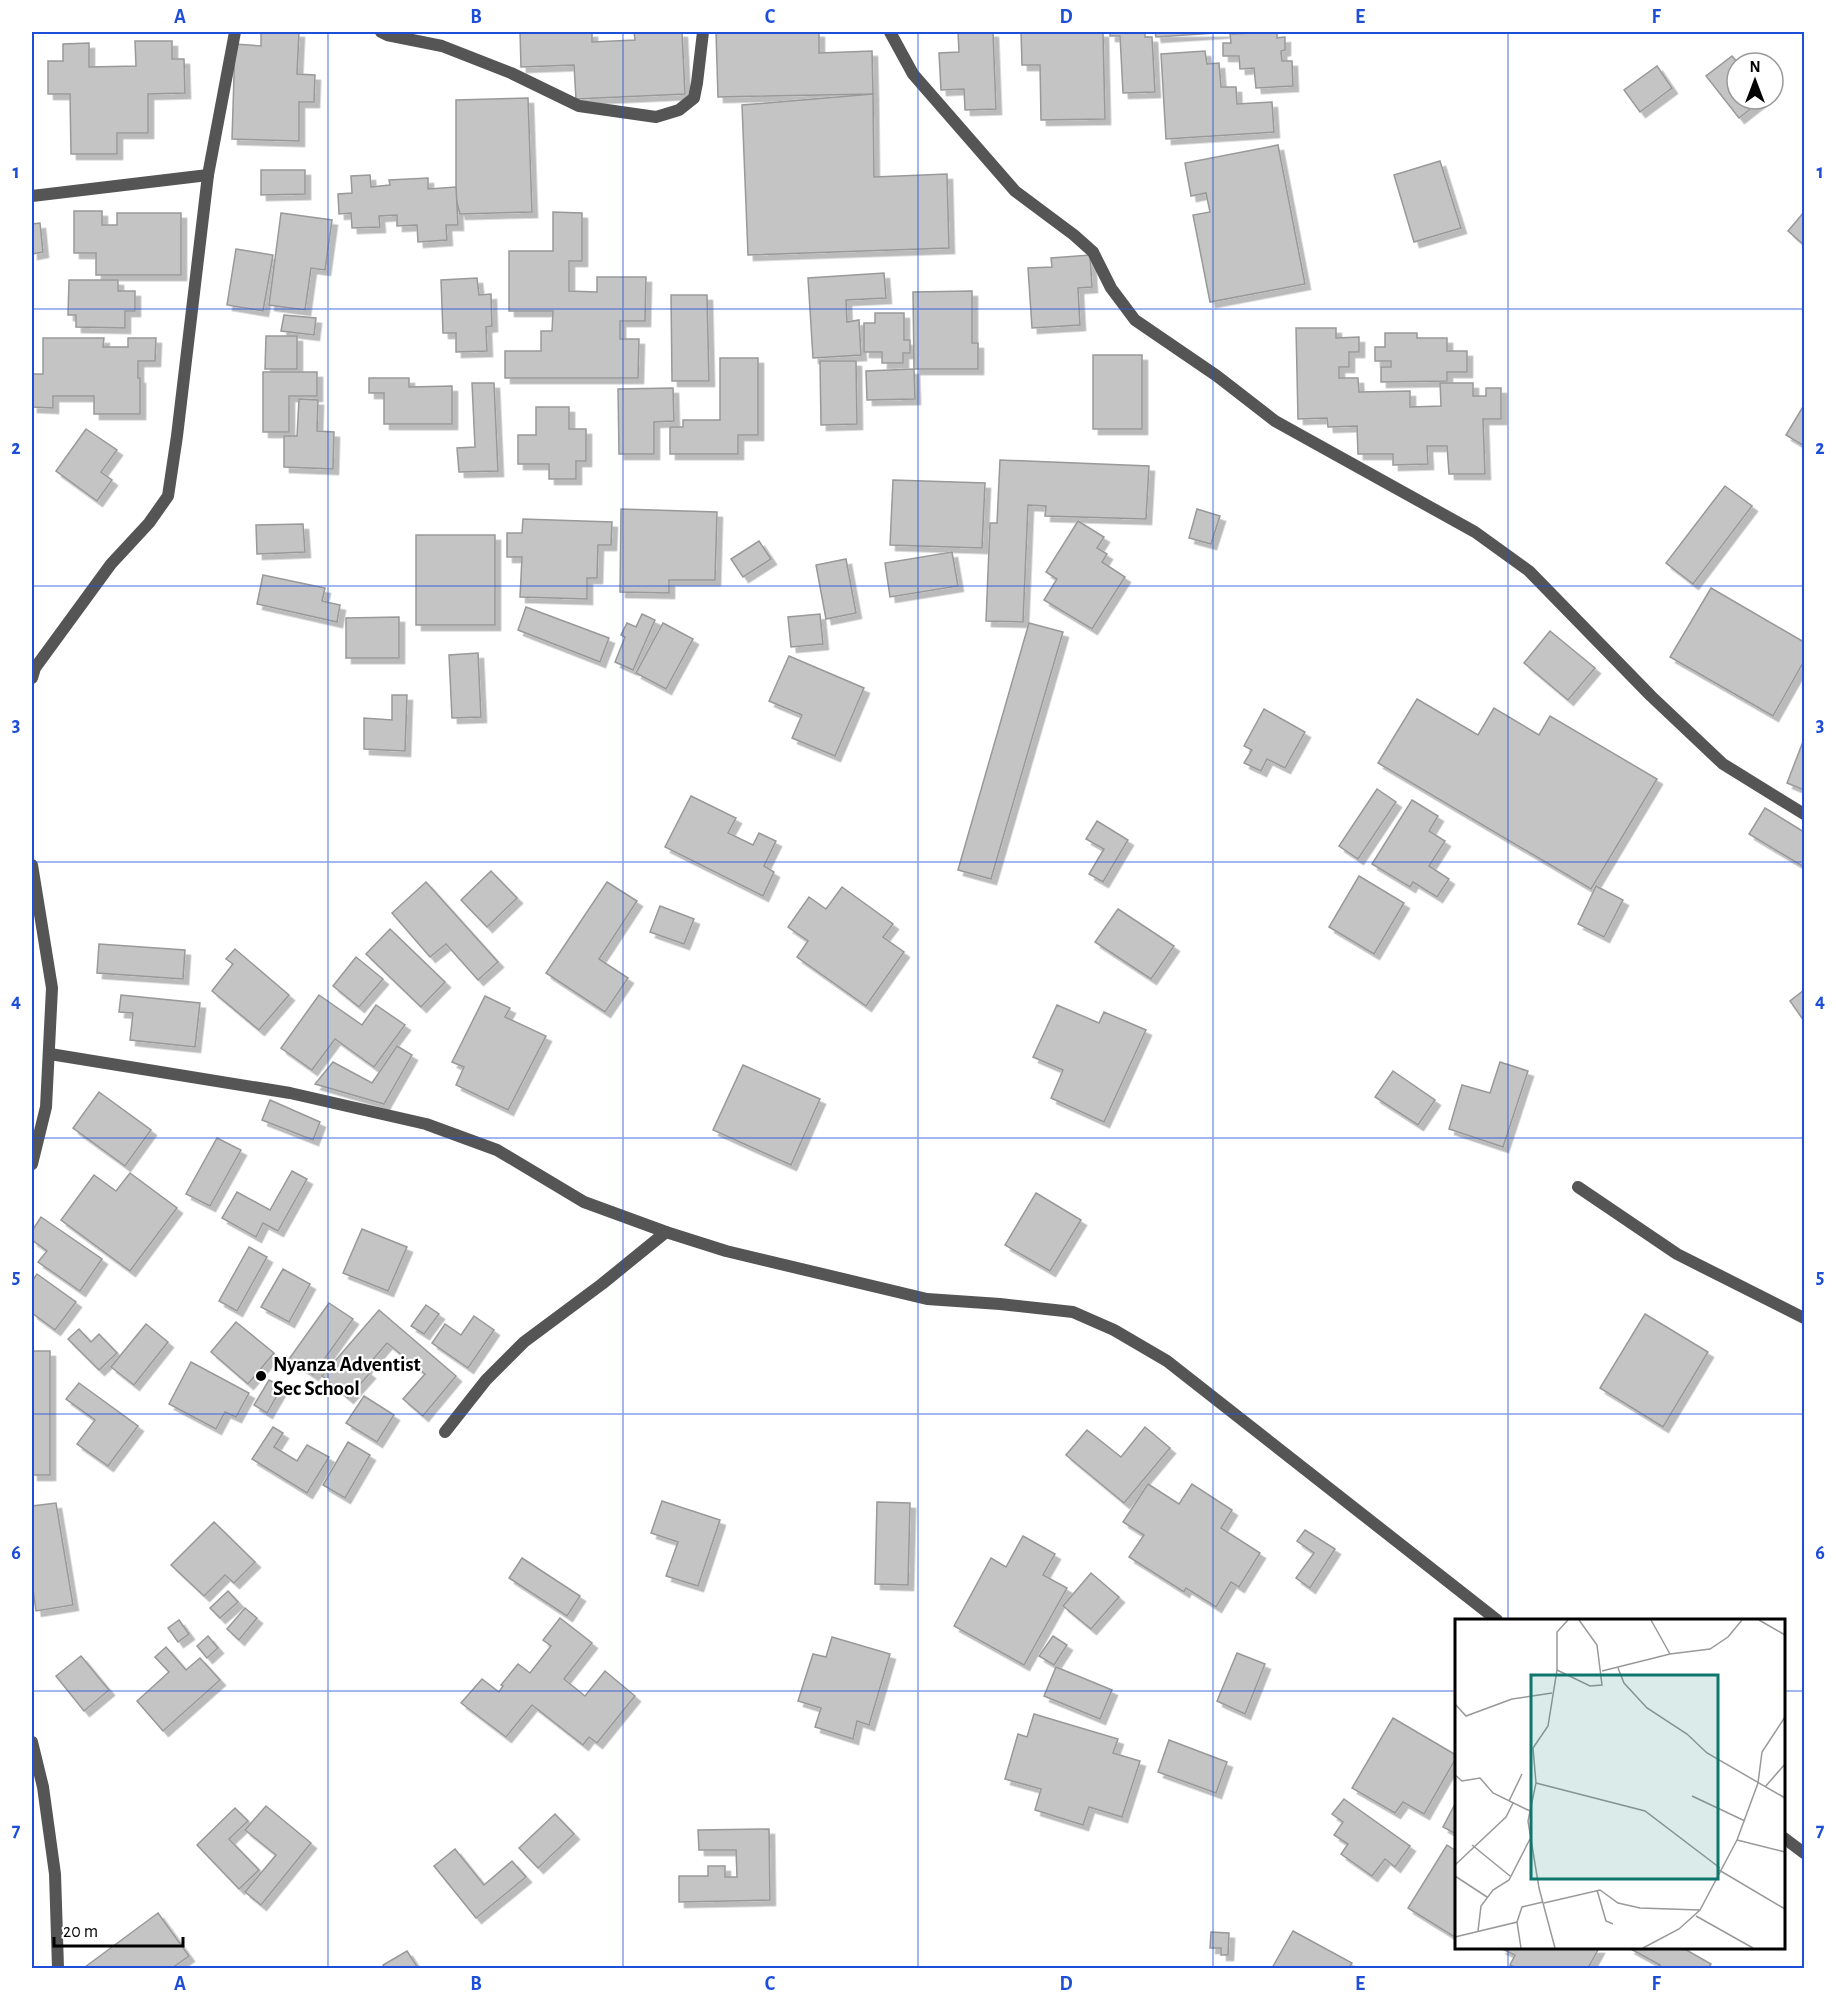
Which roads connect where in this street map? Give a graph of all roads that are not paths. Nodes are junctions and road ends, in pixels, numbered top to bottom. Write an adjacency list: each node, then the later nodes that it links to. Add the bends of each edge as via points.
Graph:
1 (235, 32): 5 (street)
2 (381, 32): 3 (street, via 442,46 579,106 656,117 679,110 694,98)
3 (703, 32)
4 (890, 32): 8 (street, via 913,74 1015,191 1093,252 1111,288 1135,321 1275,421 1475,532 1529,571 1723,764)
5 (208, 175): 6 (street); 7 (street, via 168,496 111,564 35,668)
6 (32, 196)
7 (32, 678)
8 (1804, 814)
9 (32, 865): 10 (street, via 52,988)
10 (50, 1054): 11 (street, via 46,1107); 13 (street, via 290,1093 426,1124 497,1150 584,1202)
11 (32, 1164)
12 (1578, 1187): 14 (street, via 1677,1254)
13 (666, 1232): 15 (street, via 524,1342 486,1380); 16 (street, via 726,1251 927,1299 1073,1312 1114,1330 1167,1361)
14 (1804, 1318)
15 (445, 1432)
16 (1496, 1619)
17 (32, 1742): 20 (street, via 43,1787 55,1874)
18 (1785, 1839): 19 (street)
19 (1804, 1853)
20 (58, 1968)

